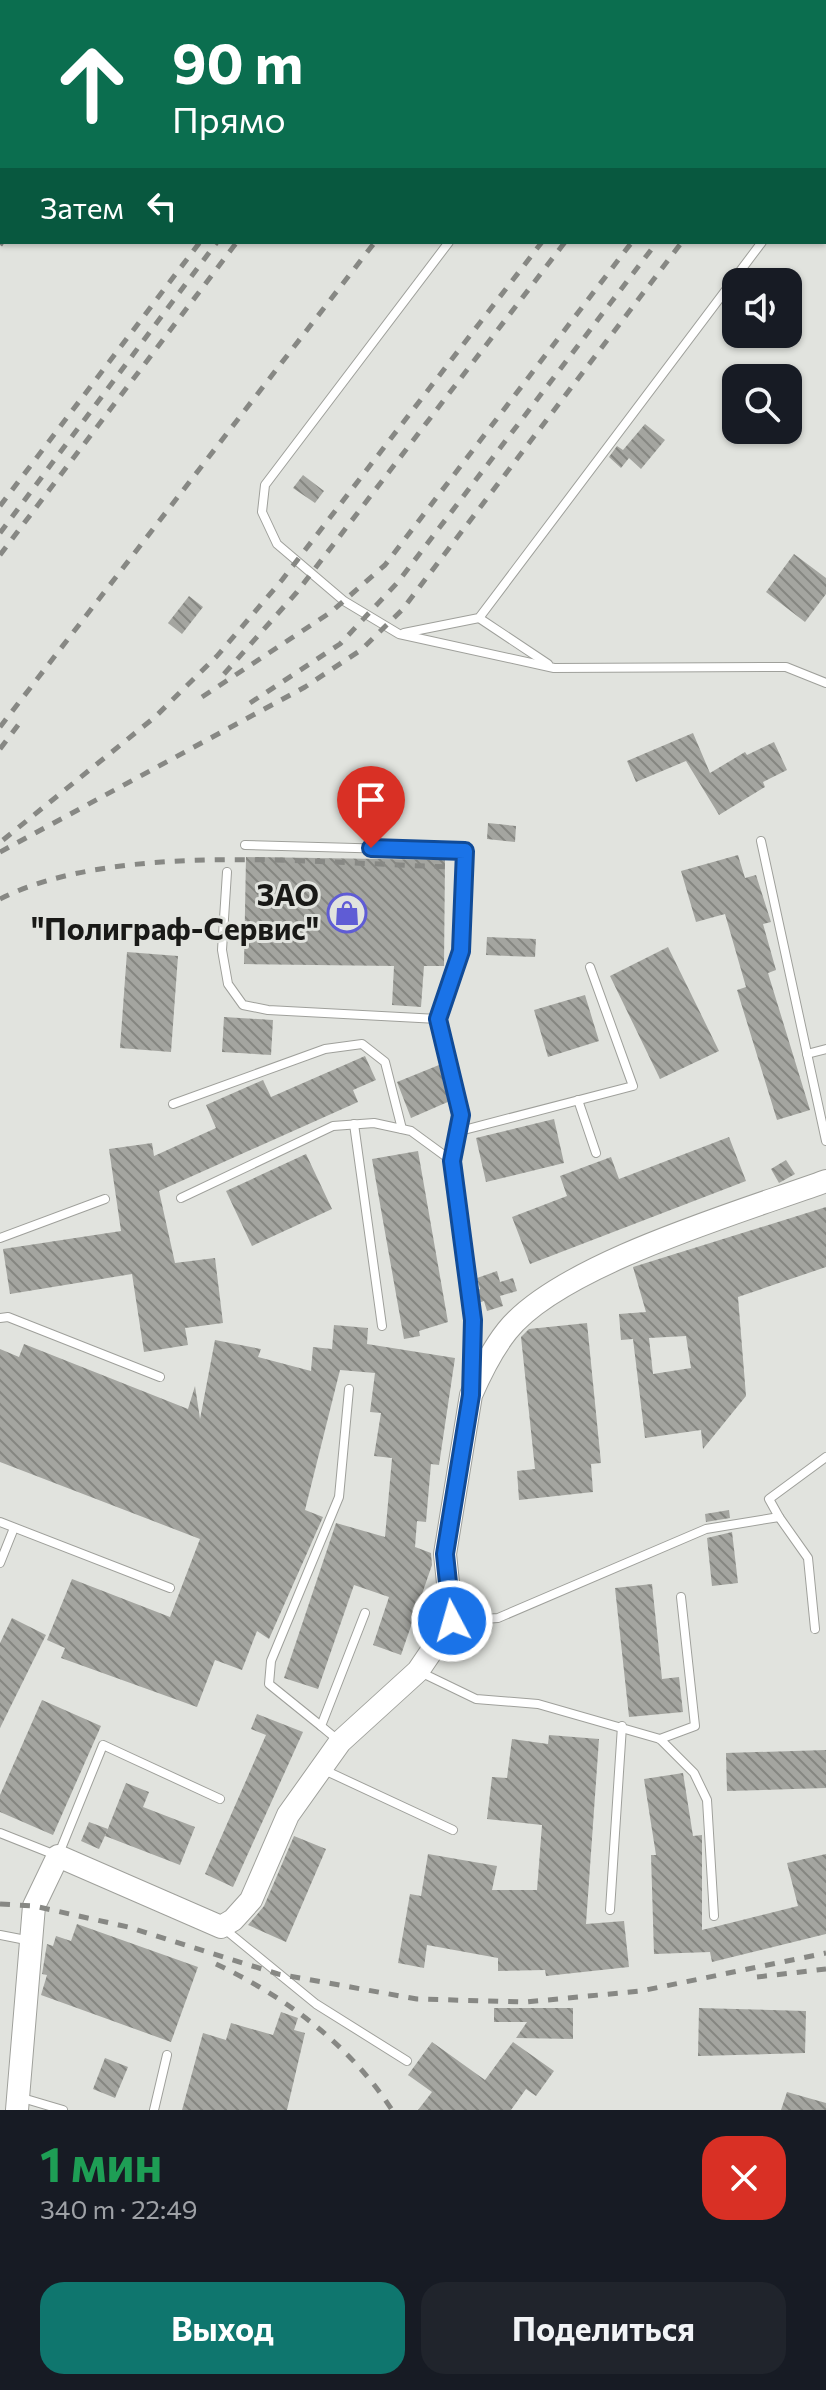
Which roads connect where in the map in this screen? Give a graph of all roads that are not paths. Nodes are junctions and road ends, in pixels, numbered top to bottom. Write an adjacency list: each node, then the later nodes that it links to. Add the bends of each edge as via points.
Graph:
1 (447, 244): 4 (lane, via 287,453 265,485 263,498 262,512 277,544 344,601)
2 (760, 244): 3 (lane)
3 (479, 618): 4 (lane); 5 (lane)
4 (399, 634): 5 (lane)
5 (554, 668): 6 (lane, via 786,667)
6 (826, 683)
7 (761, 841): 13 (lane)
8 (245, 845): 11 (lane, via 465,851 461,951)
9 (227, 872): 11 (lane, via 222,950 228,984 243,1005)
10 (590, 967): 14 (lane, via 633,1086)
11 (438, 1019): 18 (lane, via 461,1115)
12 (826, 1049): 13 (lane)
13 (807, 1054): 19 (lane)
14 (578, 1100): 18 (lane); 20 (lane)
15 (173, 1104): 17 (lane, via 325,1049 362,1044 385,1062)
16 (354, 1124): 17 (lane); 23 (lane, via 333,1126); 27 (lane)
17 (402, 1129): 21 (lane)
18 (460, 1131): 21 (lane)
19 (826, 1141)
20 (596, 1153)
21 (452, 1161): 30 (lane, via 473,1320)
22 (826, 1181): 30 (street, via 652,1245 547,1296 508,1329)
23 (181, 1198)
24 (105, 1199): 25 (lane)
25 (0, 1238)
26 (0, 1318): 28 (lane)
27 (382, 1326)
28 (160, 1377)
29 (349, 1389): 42 (lane, via 339,1497 271,1661 269,1684)
30 (471, 1395): 39 (street, via 445,1554)
31 (826, 1457): 32 (lane, via 769,1499)
32 (779, 1517): 39 (lane, via 706,1529 498,1618); 40 (lane, via 808,1558)
33 (0, 1522): 34 (lane)
34 (14, 1528): 35 (lane); 36 (lane)
35 (0, 1563)
36 (170, 1588)
37 (681, 1597): 44 (lane, via 695,1726)
38 (365, 1613): 42 (lane)
39 (452, 1621): 41 (street)
40 (815, 1629)
41 (418, 1671): 43 (lane, via 476,1699 538,1704); 45 (street)
42 (321, 1726): 45 (lane)
43 (622, 1726): 44 (lane); 51 (lane)
44 (660, 1739): 52 (lane, via 694,1773 707,1800)
45 (340, 1742): 46 (street)
46 (321, 1769): 48 (lane); 53 (street, via 288,1815 251,1900)
47 (220, 1799): 50 (lane, via 103,1745)
48 (453, 1830)
49 (0, 1833): 50 (lane)
50 (58, 1856): 53 (street); 55 (street, via 34,1906)
51 (610, 1910)
52 (714, 1916)
53 (221, 1927): 57 (lane, via 316,2004)
54 (0, 1935): 55 (lane)
55 (31, 1941): 58 (street)
56 (167, 2055): 60 (lane)
57 (407, 2061)
58 (17, 2103): 59 (lane)
59 (63, 2110)
60 (154, 2110)

